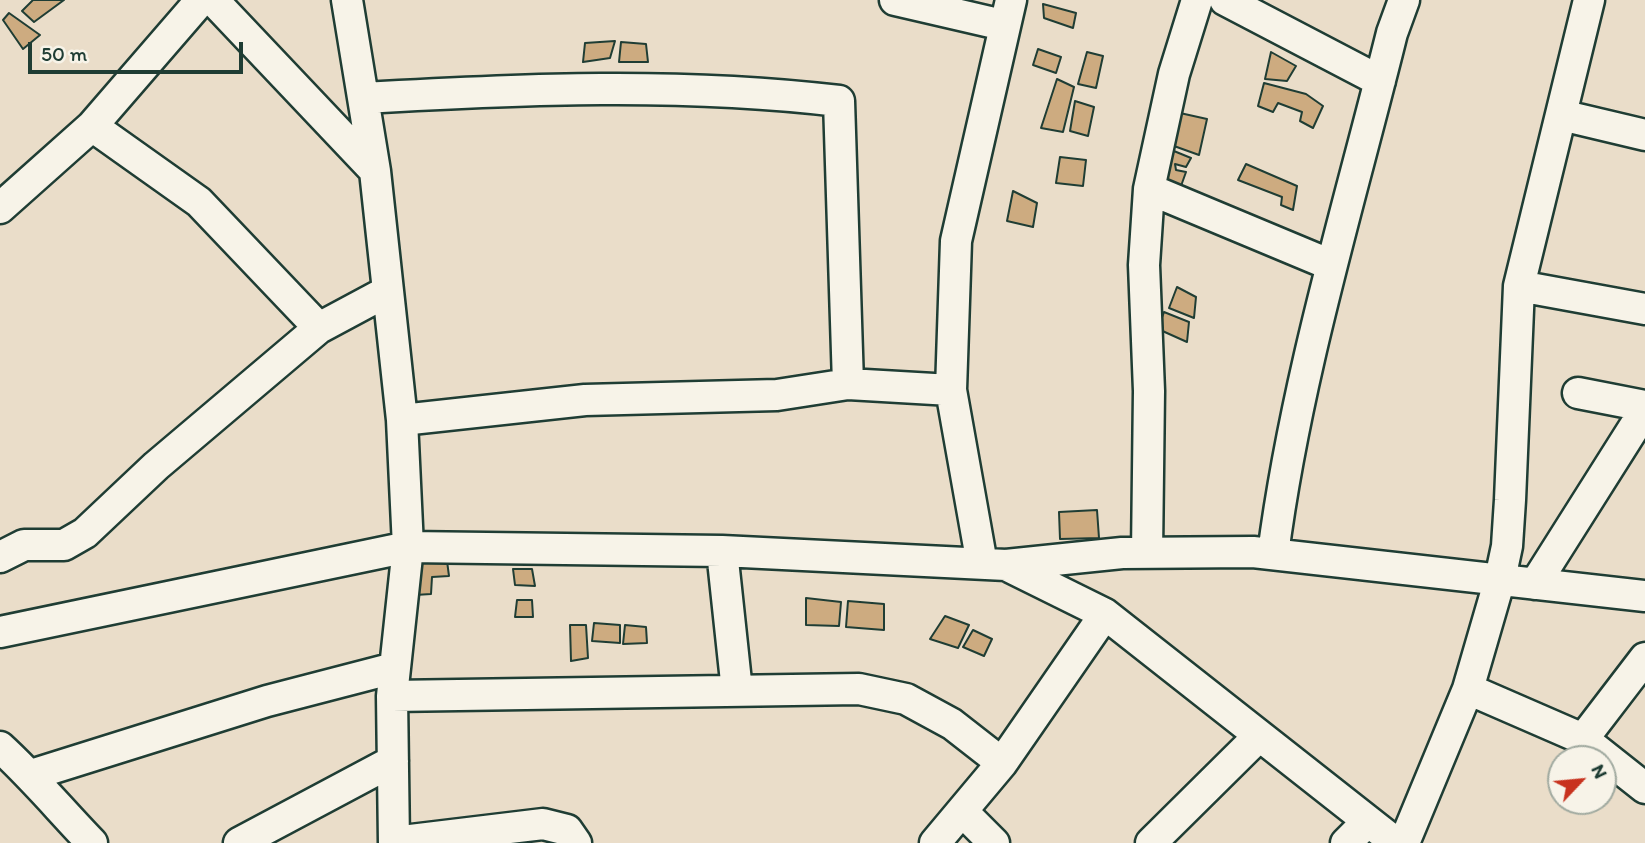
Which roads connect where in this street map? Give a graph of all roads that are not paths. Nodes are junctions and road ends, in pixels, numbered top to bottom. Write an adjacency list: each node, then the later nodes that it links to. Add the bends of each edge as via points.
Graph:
1 (201, 0): 13 (street)
2 (213, 0): 15 (street)
3 (347, 0): 11 (street)
4 (895, 0): 9 (street)
5 (1197, 0): 16 (street, via 1174,74)
6 (1225, 0): 10 (street)
7 (1404, 0): 10 (street)
8 (1590, 0): 12 (street)
9 (1007, 12): 24 (street, via 956,241)
10 (1380, 81): 18 (street)
11 (363, 99): 15 (street); 23 (street, via 544,88 737,92 839,102)
12 (1561, 115): 14 (street); 19 (street)
13 (92, 126): 17 (street); 22 (street, via 200,202)
14 (1645, 135)
15 (375, 171): 20 (street)
16 (1149, 189): 18 (street); 30 (street, via 1144,265 1149,391)
17 (0, 208)
18 (1331, 265): 31 (street, via 1283,472)
19 (1519, 286): 21 (street); 34 (street, via 1507,546)
20 (388, 291): 22 (street); 27 (street)
21 (1645, 309)
22 (319, 328): 32 (street, via 156,466 85,533 64,545 24,545)
23 (848, 384): 24 (street); 27 (street, via 777,395 585,400)
24 (951, 390): 33 (street)
25 (1577, 393): 26 (street)
26 (1645, 408): 35 (street)
27 (402, 420): 28 (street)
28 (408, 547): 29 (street); 38 (street); 40 (street)
29 (722, 551): 33 (street); 42 (street)
30 (1147, 553): 31 (street); 33 (street)
31 (1273, 554): 34 (street)
32 (0, 557)
33 (994, 564): 37 (street)
34 (1500, 579): 35 (street); 41 (street)
35 (1535, 584): 36 (street)
36 (1645, 596)
37 (1105, 614): 43 (street); 47 (street)
38 (0, 632)
39 (1645, 658): 44 (street)
40 (393, 682): 42 (street); 46 (street); 48 (street, via 267,701)
41 (1468, 689): 44 (street); 60 (street)
42 (737, 691): 47 (street, via 859,689 906,699 952,724)
43 (1258, 737): 51 (street); 58 (street)
44 (1583, 739): 49 (street)
45 (0, 747): 48 (street)
46 (393, 761): 52 (street); 54 (street)
47 (1002, 763): 50 (street)
48 (31, 775): 53 (street)
49 (1645, 788)
50 (962, 811): 56 (street); 57 (street)
51 (1357, 833): 59 (street)
52 (394, 842): 55 (street, via 543,824 567,830)
53 (92, 843)
54 (239, 843)
55 (576, 843)
56 (935, 843)
57 (994, 843)
58 (1151, 843)
59 (1396, 843)
60 (1404, 843)

